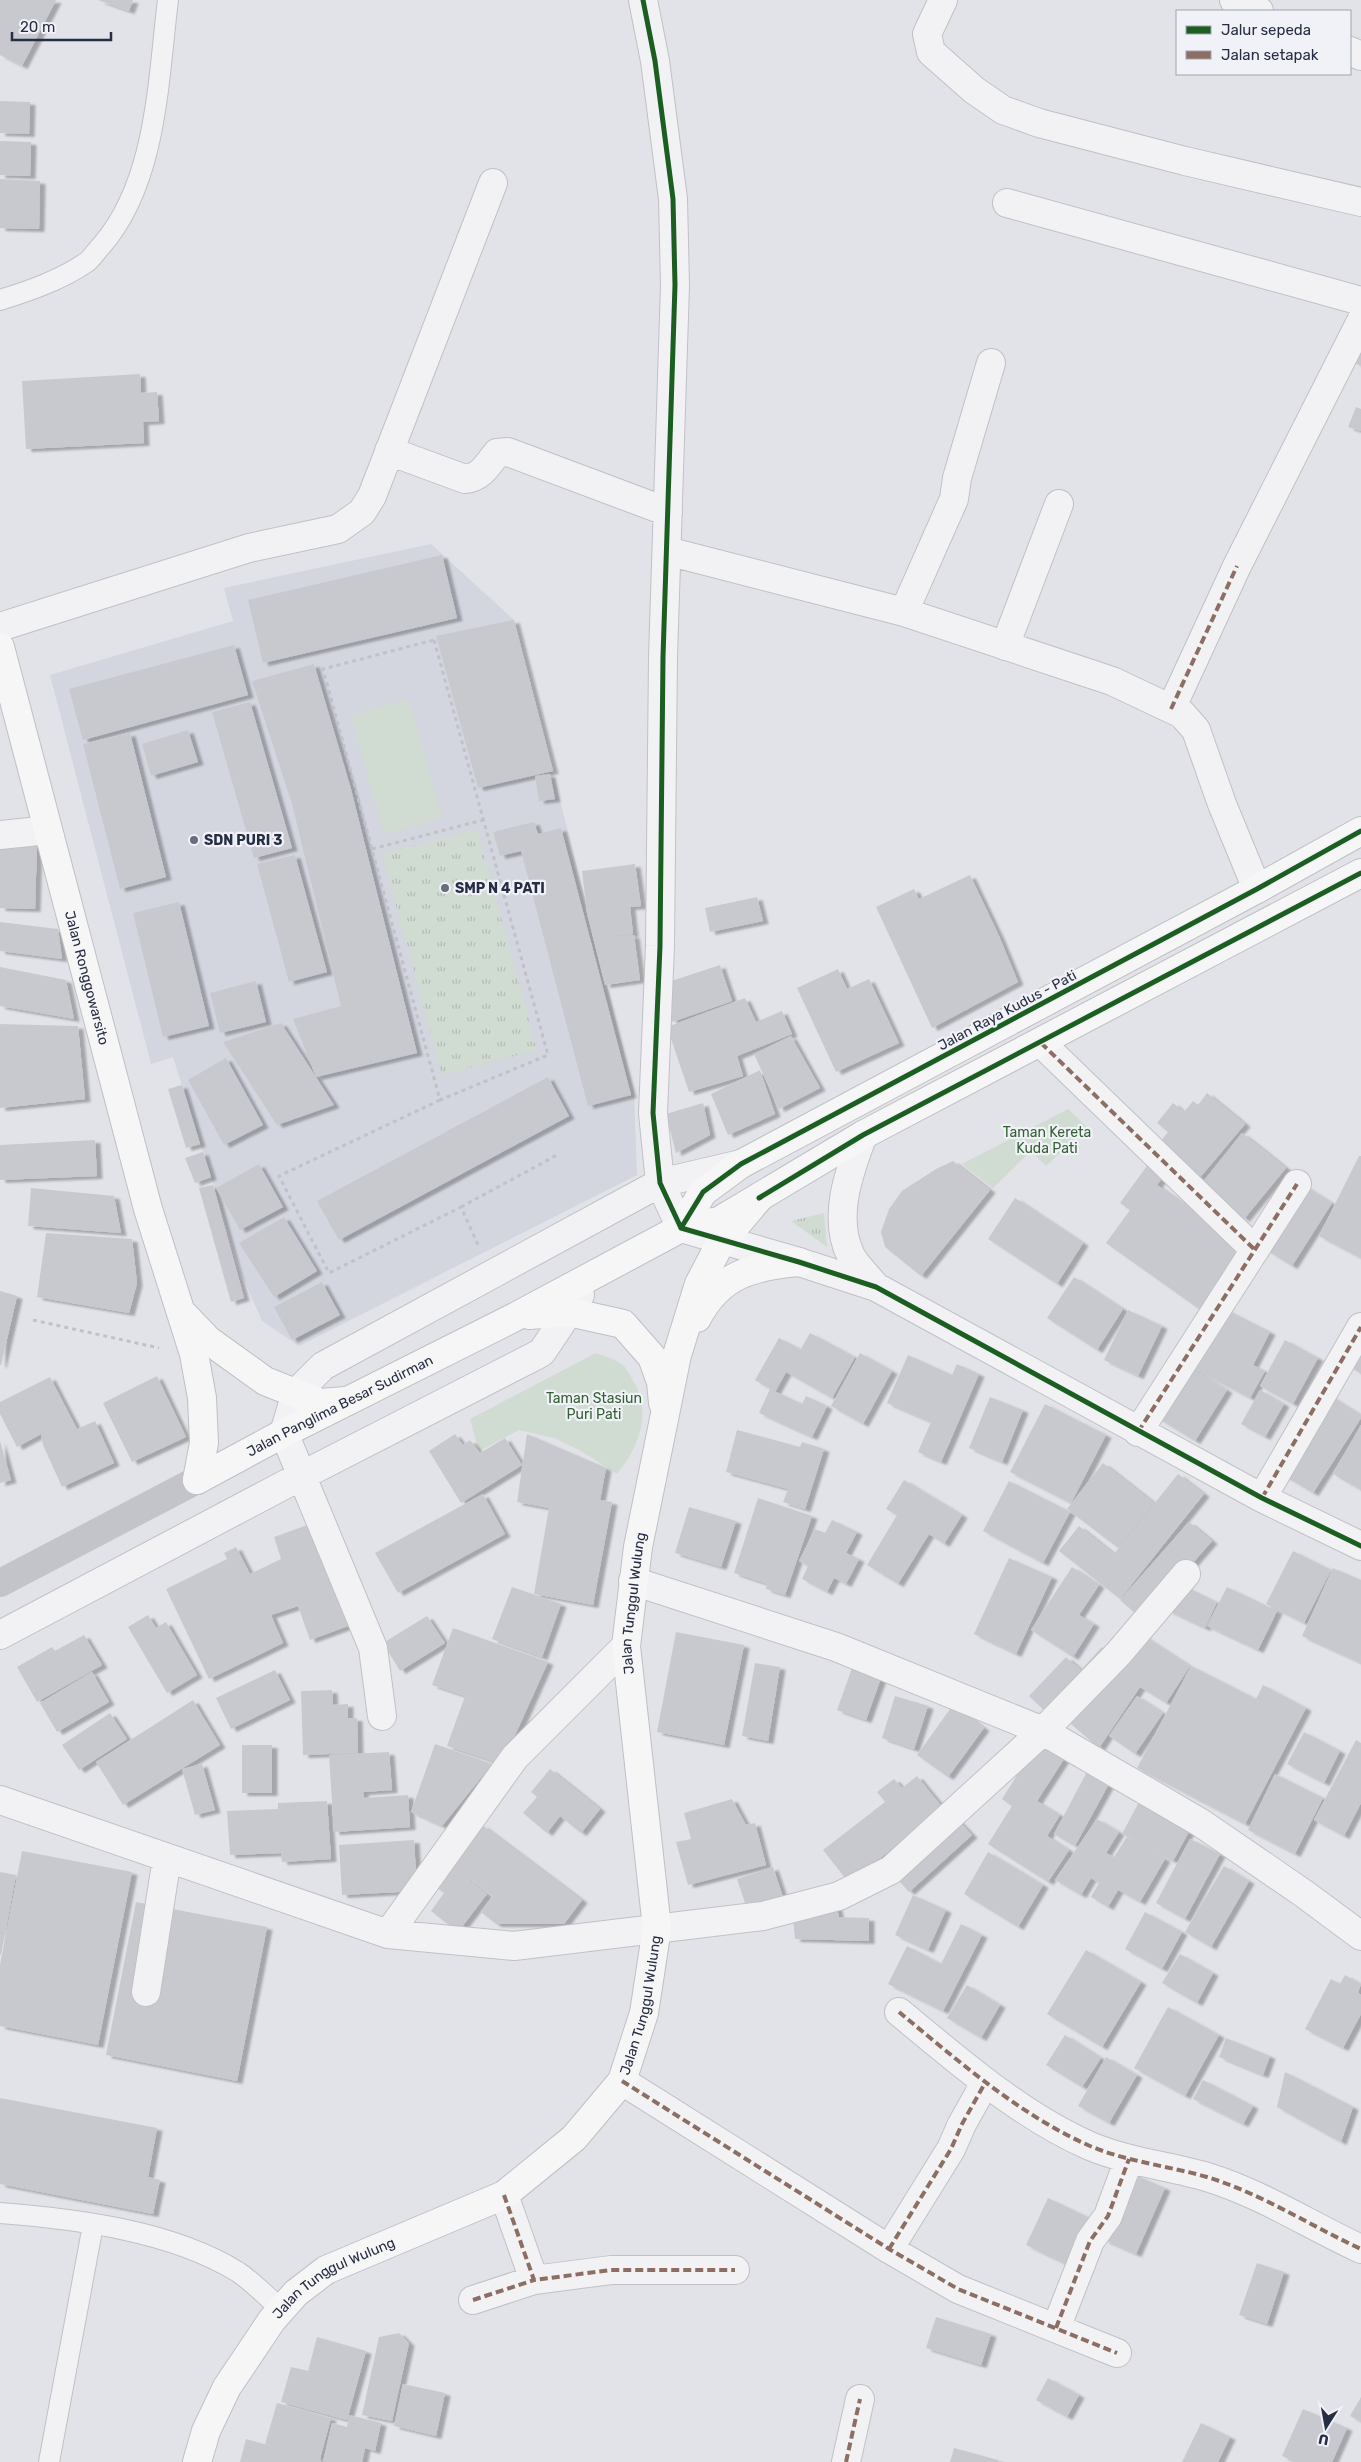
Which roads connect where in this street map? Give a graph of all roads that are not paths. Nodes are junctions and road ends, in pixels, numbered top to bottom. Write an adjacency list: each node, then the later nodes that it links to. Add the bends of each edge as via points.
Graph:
1 (168, 0): 9 (lane, via 150,134 137,186 117,227 88,261 33,290)
2 (642, 0): 15 (street, via 655,61 673,199 675,285)
3 (943, 0): 7 (street, via 927,34 931,52 974,90 1003,110 1039,123 1186,161)
4 (1234, 0): 5 (street)
5 (1258, 10)
6 (494, 183): 13 (street)
7 (1361, 202)
8 (1007, 203): 10 (street)
9 (0, 300)
10 (1361, 300)
11 (1361, 321): 21 (street, via 1237,566)
12 (991, 363): 17 (street, via 957,478 954,499)
13 (389, 451): 15 (street, via 465,479 478,476 497,453 508,452); 18 (street, via 372,496 362,512 338,529 249,548)
14 (1059, 504): 19 (street)
15 (668, 512): 16 (street)
16 (667, 551): 17 (street); 30 (street, via 660,946 653,1113)
17 (904, 612): 19 (street)
18 (0, 627)
19 (1005, 646): 21 (street, via 1112,681)
20 (0, 647): 22 (main road, Jalan Ronggowarsito)
21 (1171, 709): 26 (street, via 1182,714 1196,730)
22 (48, 830): 24 (street); 39 (main road, Jalan Ronggowarsito, via 148,1209)
23 (1361, 830): 26 (main road, Jalan Raya Kudus - Pati)
24 (0, 835)
25 (1361, 873): 27 (main road)
26 (1257, 889): 29 (main road, Jalan Raya Kudus - Pati)
27 (1041, 1043): 28 (main road); 35 (street)
28 (863, 1135): 32 (main road); 38 (street, via 848,1177 843,1207 845,1237 852,1257)
29 (741, 1164): 30 (street); 33 (main road, Jalan Raya Kudus - Pati, via 703,1192)
30 (660, 1182): 33 (street); 44 (street, via 323,1366)
31 (1296, 1184): 35 (street)
32 (759, 1198): 33 (main road, via 719,1221); 34 (main road)
33 (681, 1228): 34 (street); 37 (main road, Jalan Panglima Besar Sudirman)
34 (723, 1240): 36 (street); 43 (main road, via 699,1284)
35 (1255, 1250): 47 (street)
36 (799, 1262): 38 (street); 43 (main road, via 750,1268 718,1289 703,1306)
37 (593, 1275): 40 (street); 41 (main road, Jalan Panglima Besar Sudirman)
38 (876, 1287): 47 (street)
39 (178, 1308): 44 (main road, via 208,1340 233,1359 265,1381); 50 (main road, Jalan Ronggowarsito, via 194,1354 202,1398 204,1443)
40 (569, 1312): 41 (main road); 46 (main road, via 623,1324 652,1357); 49 (street, via 542,1352)
41 (513, 1318): 45 (main road, Jalan Panglima Besar Sudirman)
42 (1361, 1327): 51 (street)
43 (677, 1355): 46 (main road)
44 (296, 1393): 45 (main road, via 320,1403); 48 (street)
45 (350, 1400): 48 (main road, Jalan Panglima Besar Sudirman)
46 (667, 1410): 54 (main road, Jalan Tunggul Wulung)
47 (1138, 1432): 51 (street)
48 (284, 1433): 49 (street); 50 (main road, Jalan Panglima Besar Sudirman)
49 (302, 1475): 56 (street); 58 (street, via 372,1648)
50 (197, 1480): 55 (main road, Jalan Panglima Besar Sudirman)
51 (1262, 1498): 52 (street)
52 (1361, 1546)
53 (1186, 1574): 59 (street, via 1118,1654)
54 (633, 1581): 57 (main road, Jalan Tunggul Wulung); 59 (street, via 836,1646)
55 (0, 1583)
56 (0, 1635)
57 (626, 1646): 62 (main road, Jalan Tunggul Wulung); 63 (street, via 515,1757)
58 (382, 1716)
59 (1043, 1731): 62 (street, via 891,1870 839,1896 763,1916); 64 (street, via 1201,1823)
60 (0, 1800): 61 (street)
61 (167, 1858): 63 (street); 65 (street)
62 (658, 1928): 63 (street, via 514,1946); 67 (main road, Jalan Tunggul Wulung, via 644,2014)
63 (388, 1934)
64 (1361, 1936)
65 (146, 1992)
66 (899, 2012): 68 (street)
67 (622, 2081): 70 (main road, Jalan Tunggul Wulung, via 574,2138); 73 (street)
68 (985, 2083): 69 (street, via 1082,2142); 73 (street, via 951,2149)
69 (1129, 2159): 74 (street, via 1208,2178 1271,2202); 79 (street, via 1108,2216 1090,2241)
70 (504, 2195): 76 (street); 78 (main road, Jalan Tunggul Wulung, via 326,2270)
71 (0, 2213): 72 (lane)
72 (93, 2225): 78 (lane, via 156,2238 198,2252 239,2273); 82 (lane)
73 (889, 2249): 79 (street, via 958,2289)
74 (1361, 2250)
75 (735, 2270): 76 (street, via 611,2270)
76 (534, 2280): 77 (street)
77 (473, 2300)
78 (281, 2309): 83 (main road, Jalan Tunggul Wulung, via 227,2387 206,2431)
79 (1056, 2328): 80 (street)
80 (1117, 2353)
81 (860, 2399): 84 (street)
82 (48, 2462)
83 (197, 2462)
84 (846, 2462)

